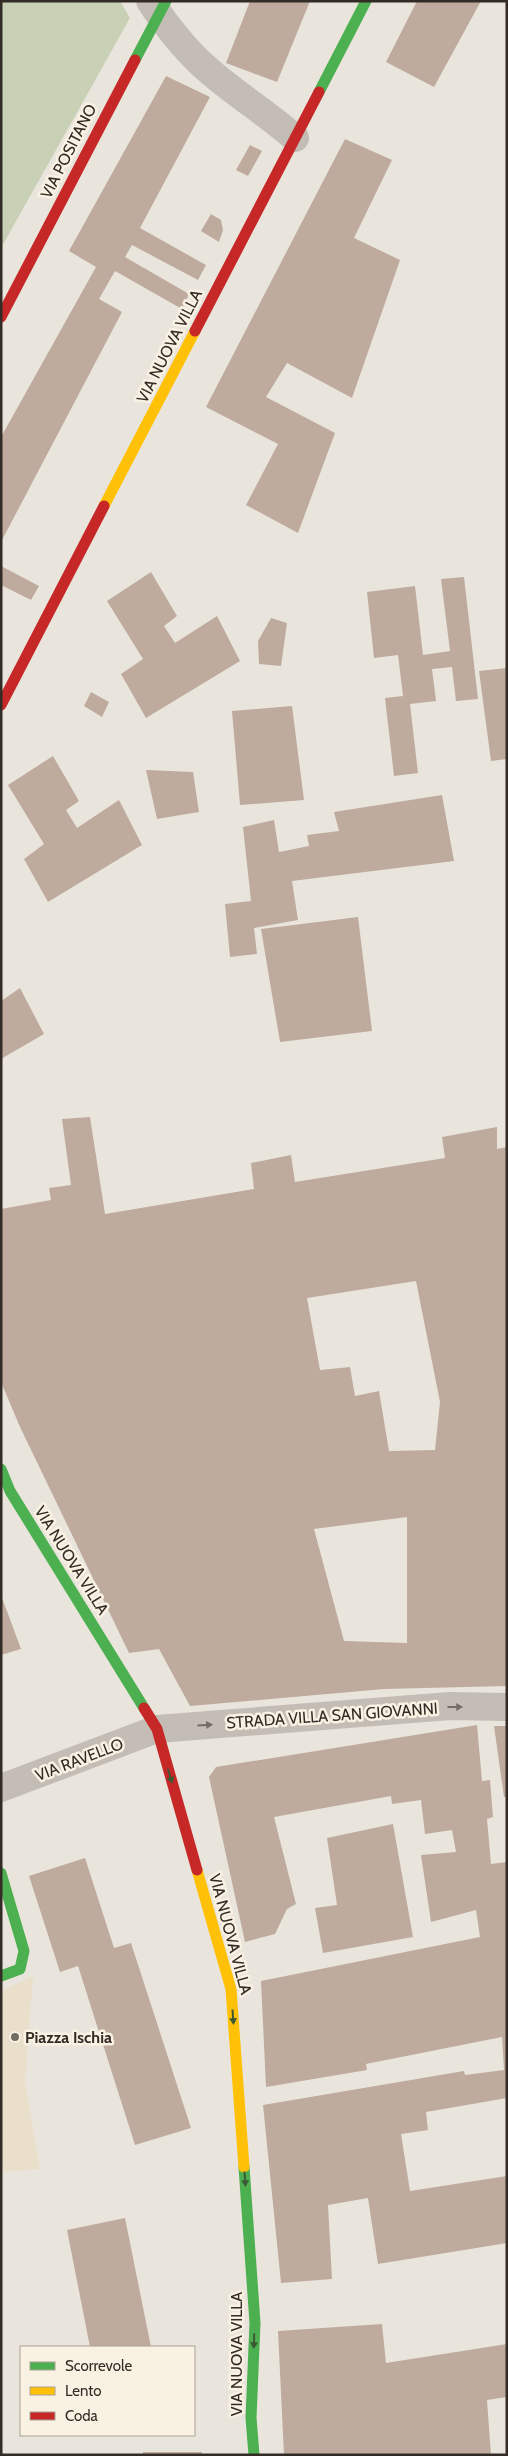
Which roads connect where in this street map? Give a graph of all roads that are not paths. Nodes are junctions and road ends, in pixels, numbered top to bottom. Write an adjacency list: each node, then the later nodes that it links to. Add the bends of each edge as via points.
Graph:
1 (366, 1): 3 (street, VIA NUOVA VILLA)
2 (158, 6): 3 (street, via 206,69); 4 (street, VIA POSITANO)
3 (295, 138): 5 (street, VIA NUOVA VILLA)
4 (1, 318)
5 (1, 705)
6 (1, 1468): 8 (street, VIA NUOVA VILLA, via 10,1491)
7 (507, 1707): 8 (street, STRADA VILLA SAN GIOVANNI, one-way to 7, via 450,1706)
8 (157, 1729): 9 (street, VIA RAVELLO); 12 (street, VIA NUOVA VILLA, one-way to 12, via 231,1989 255,2323 251,2418)
9 (1, 1788)
10 (1, 1873): 11 (street, via 24,1951 20,1969)
11 (1, 1976)
12 (254, 2455)

